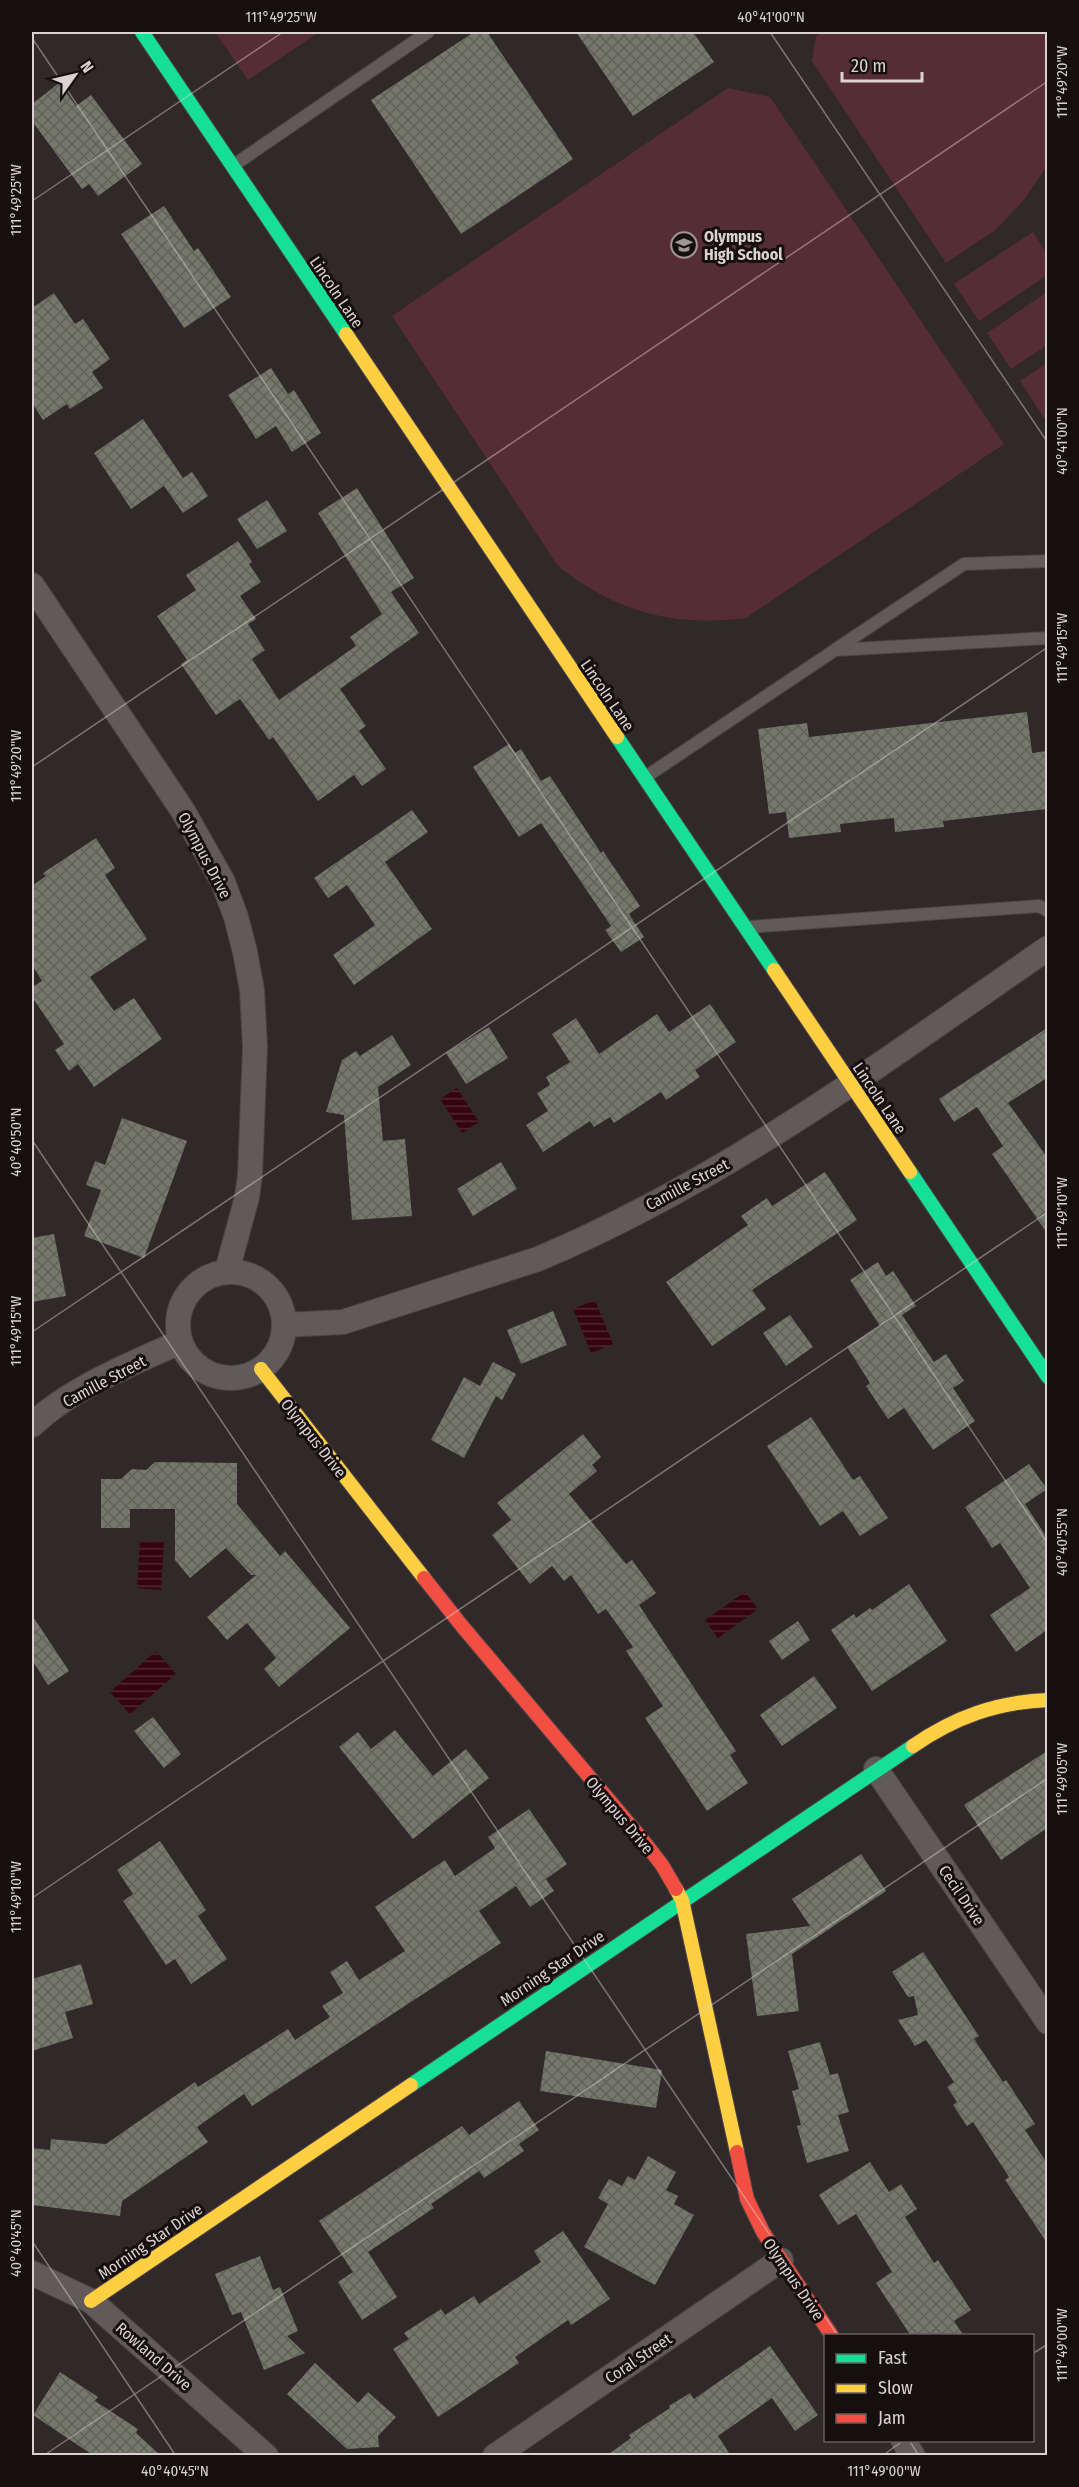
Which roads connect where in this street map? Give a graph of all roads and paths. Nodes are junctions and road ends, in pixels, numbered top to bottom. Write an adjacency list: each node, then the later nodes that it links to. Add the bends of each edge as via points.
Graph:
1 (142, 32): 3 (street, Lincoln Lane)
2 (428, 32): 3 (lane)
3 (232, 166): 8 (street, Lincoln Lane)
4 (1047, 561): 7 (lane, via 964,564)
5 (32, 585): 13 (street, Olympus Drive, via 183,811 223,882 236,917 252,990 255,1047 250,1175)
6 (1047, 638): 7 (lane)
7 (835, 650): 8 (lane)
8 (645, 778): 10 (street, Lincoln Lane)
9 (1047, 911): 10 (lane, via 1039,906)
10 (745, 927): 12 (street, Lincoln Lane)
11 (1047, 948): 12 (street, Camille Street)
12 (850, 1084): 14 (street, Camille Street, via 730,1162 567,1247 343,1322); 17 (street, Lincoln Lane)
13 (227, 1272): 14 (street, via 244,1273 267,1286 281,1307); 15 (street, via 211,1275 186,1295 179,1310)
14 (284, 1325): 16 (street, via 282,1342)
15 (180, 1342): 16 (street, via 199,1368 214,1375 230,1378); 18 (street, Camille Street, via 73,1395)
16 (261, 1370): 21 (street, Olympus Drive, via 462,1626 641,1838)
17 (1047, 1377)
18 (33, 1423)
19 (1047, 1700): 20 (street, Morning Star Drive, via 1011,1703 965,1716 941,1726)
20 (876, 1768): 21 (street, Morning Star Drive); 22 (street, Cecil Drive)
21 (682, 1899): 23 (street, Olympus Drive, via 747,2199); 25 (street, Morning Star Drive)
22 (1047, 2022)
23 (781, 2260): 26 (street, Olympus Drive); 29 (street, Coral Street)
24 (32, 2273): 25 (street, Rowland Drive)
25 (91, 2301): 28 (street, Rowland Drive)
26 (831, 2334)
27 (904, 2442): 30 (street)
28 (266, 2456)
29 (495, 2456)
30 (913, 2456)

